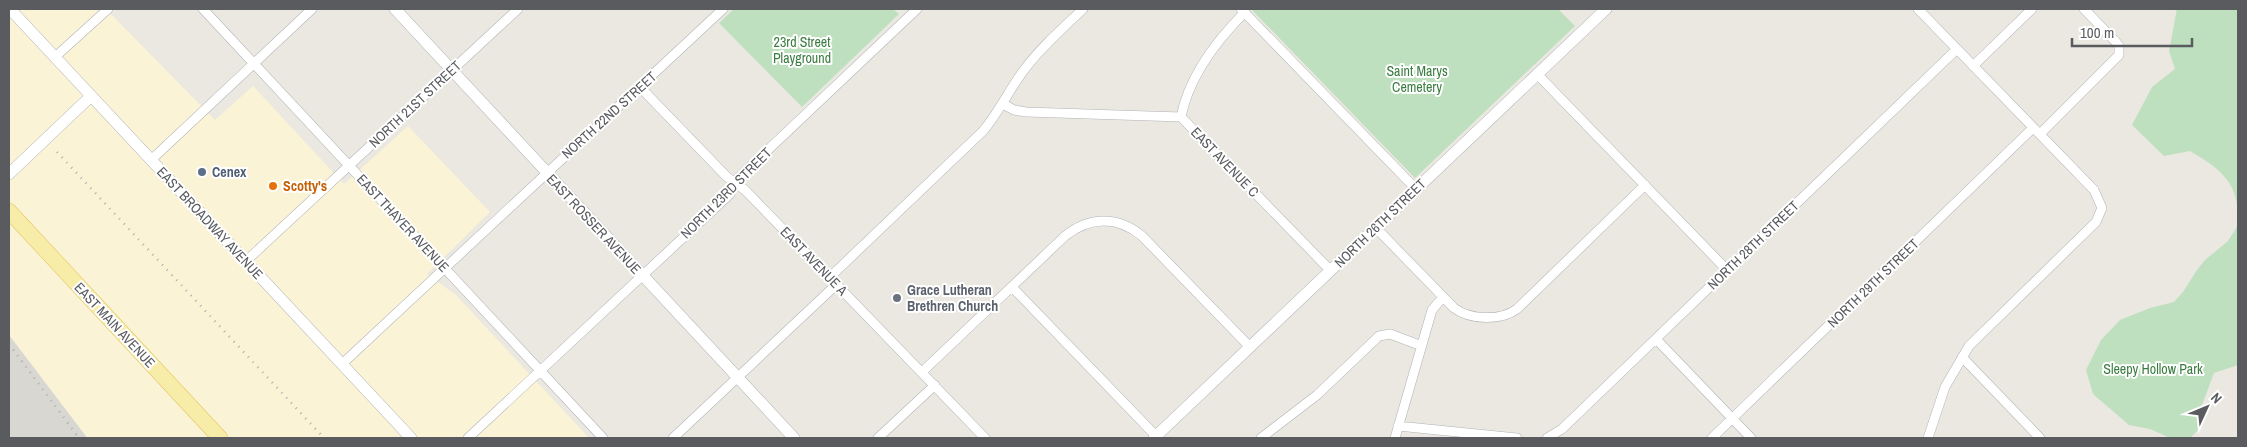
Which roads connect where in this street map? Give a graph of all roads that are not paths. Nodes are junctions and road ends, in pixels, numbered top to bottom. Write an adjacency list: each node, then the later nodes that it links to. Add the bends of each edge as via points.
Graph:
1 (10, 9): 16 (street, EAST BROADWAY AVENUE)
2 (108, 9): 16 (street)
3 (203, 9): 17 (street, EAST THAYER AVENUE)
4 (312, 9): 17 (street)
5 (395, 9): 19 (street, EAST ROSSER AVENUE)
6 (518, 9): 19 (street, NORTH 21ST STREET)
7 (723, 9): 21 (street, NORTH 22ND STREET)
8 (916, 9): 30 (street, NORTH 23RD STREET)
9 (1083, 9): 23 (street, via 1030,62)
10 (1606, 9): 20 (street, NORTH 26TH STREET)
11 (1918, 9): 15 (street)
12 (2032, 9): 18 (street)
13 (2084, 9): 25 (street, NORTH 29TH STREET, via 2120,50 2116,59)
14 (1243, 10): 24 (street, via 1211,50 1195,78); 32 (street)
15 (1957, 49): 18 (street); 38 (street, NORTH 28TH STREET)
16 (55, 57): 22 (street, EAST BROADWAY AVENUE)
17 (254, 63): 26 (street); 27 (street, EAST THAYER AVENUE)
18 (1973, 66): 25 (street)
19 (451, 70): 27 (street, NORTH 21ST STREET); 28 (street, EAST ROSSER AVENUE)
20 (1537, 74): 31 (street); 32 (street, NORTH 26TH STREET)
21 (640, 87): 28 (street, NORTH 22ND STREET); 30 (street, EAST AVENUE A)
22 (91, 96): 26 (street, EAST BROADWAY AVENUE); 29 (street)
23 (1004, 104): 24 (street, EAST AVENUE C, via 1026,112); 40 (street, via 983,130)
24 (1181, 117): 37 (street, EAST AVENUE C)
25 (2037, 131): 47 (street, via 2094,190 2102,208 2096,222 1986,328); 53 (street, NORTH 29TH STREET)
26 (151, 160): 35 (street, EAST BROADWAY AVENUE)
27 (349, 165): 35 (street, NORTH 21ST STREET); 36 (street, EAST THAYER AVENUE)
28 (546, 172): 36 (street, NORTH 22ND STREET); 39 (street, EAST ROSSER AVENUE)
29 (9, 174)
30 (734, 182): 39 (street, NORTH 23RD STREET, via 730,194); 40 (street, EAST AVENUE A, via 746,190)
31 (1645, 185): 38 (street); 43 (street, via 1506,316 1466,315)
32 (1416, 189): 34 (street, NORTH 26TH STREET)
33 (9, 211): 56 (main road, EAST MAIN AVENUE)
34 (1376, 228): 37 (street, NORTH 26TH STREET); 43 (street)
35 (246, 262): 48 (street, EAST BROADWAY AVENUE)
36 (445, 268): 48 (street, NORTH 22ND STREET); 49 (street, EAST THAYER AVENUE)
37 (1331, 270): 45 (street, NORTH 26TH STREET)
38 (1727, 270): 44 (street, NORTH 28TH STREET)
39 (642, 275): 49 (street, NORTH 23RD STREET); 51 (street, EAST ROSSER AVENUE)
40 (830, 277): 41 (street, EAST AVENUE A)
41 (837, 284): 50 (street, EAST AVENUE A); 51 (street)
42 (1012, 287): 45 (street, via 1072,230 1098,220 1116,222 1134,229); 50 (street); 55 (street)
43 (1443, 297): 46 (street, via 1432,310)
44 (1656, 339): 53 (street); 67 (street, NORTH 28TH STREET, via 1562,429)
45 (1250, 346): 55 (street, NORTH 26TH STREET)
46 (1422, 346): 54 (street); 64 (street, via 1382,334 1323,389)
47 (1962, 357): 70 (street, via 1941,396); 71 (street)
48 (342, 364): 57 (street, EAST BROADWAY AVENUE)
49 (540, 371): 58 (street, NORTH 23RD STREET); 59 (street, EAST THAYER AVENUE)
50 (922, 372): 52 (street, EAST AVENUE A)
51 (738, 377): 60 (street); 61 (street, EAST ROSSER AVENUE)
52 (935, 385): 62 (street); 63 (street, EAST AVENUE A)
53 (1732, 418): 68 (street, NORTH 29TH STREET); 69 (street)
54 (1398, 426): 65 (street); 66 (street)
55 (1155, 437)
56 (220, 438)
57 (411, 438)
58 (468, 438)
59 (603, 438)
60 (673, 438)
61 (794, 438)
62 (878, 438)
63 (986, 438)
64 (1261, 438)
65 (1394, 438)
66 (1517, 438)
67 (1547, 438)
68 (1712, 438)
69 (1751, 438)
70 (1928, 438)
71 (2040, 438)

